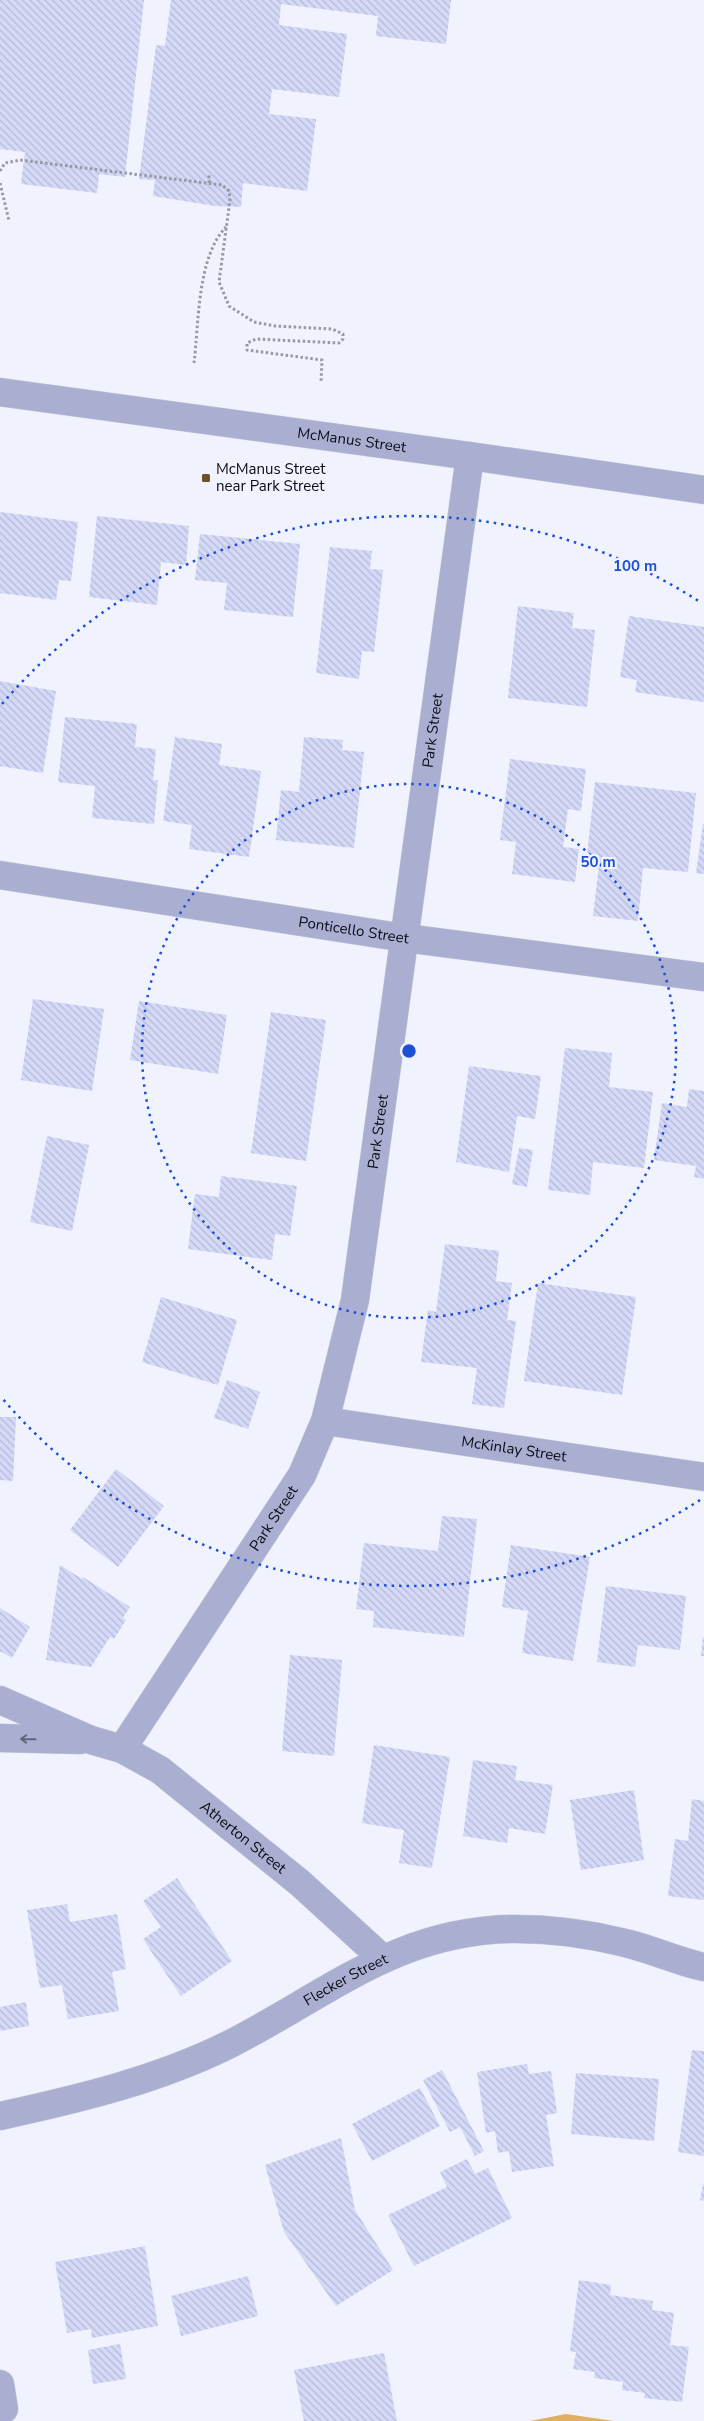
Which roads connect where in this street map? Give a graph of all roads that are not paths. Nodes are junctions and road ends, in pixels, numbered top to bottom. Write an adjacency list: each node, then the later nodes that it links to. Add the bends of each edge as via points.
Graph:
1 (0, 392): 2 (street, McManus Street)
2 (470, 456): 3 (street, McManus Street); 5 (street, Park Street)
3 (704, 490)
4 (1, 874): 5 (street, Ponticello Street)
5 (405, 938): 6 (street, Ponticello Street); 7 (street, Park Street, via 355,1300)
6 (704, 976)
7 (325, 1421): 8 (street, McKinlay Street); 12 (street, Park Street, via 302,1475)
8 (704, 1477)
9 (0, 1700): 11 (street, Atherton Street)
10 (0, 1738): 11 (street, Atherton Street, one-way to 10)
11 (92, 1740): 12 (street, Atherton Street)
12 (122, 1749): 13 (street, Atherton Street, via 160,1770 198,1800 300,1883)
13 (382, 1958): 14 (street, Flecker Street, via 452,1935 516,1929 622,1942); 15 (street, Flecker Street, via 228,2044 172,2068 112,2090)
14 (704, 1967)
15 (0, 2116)

